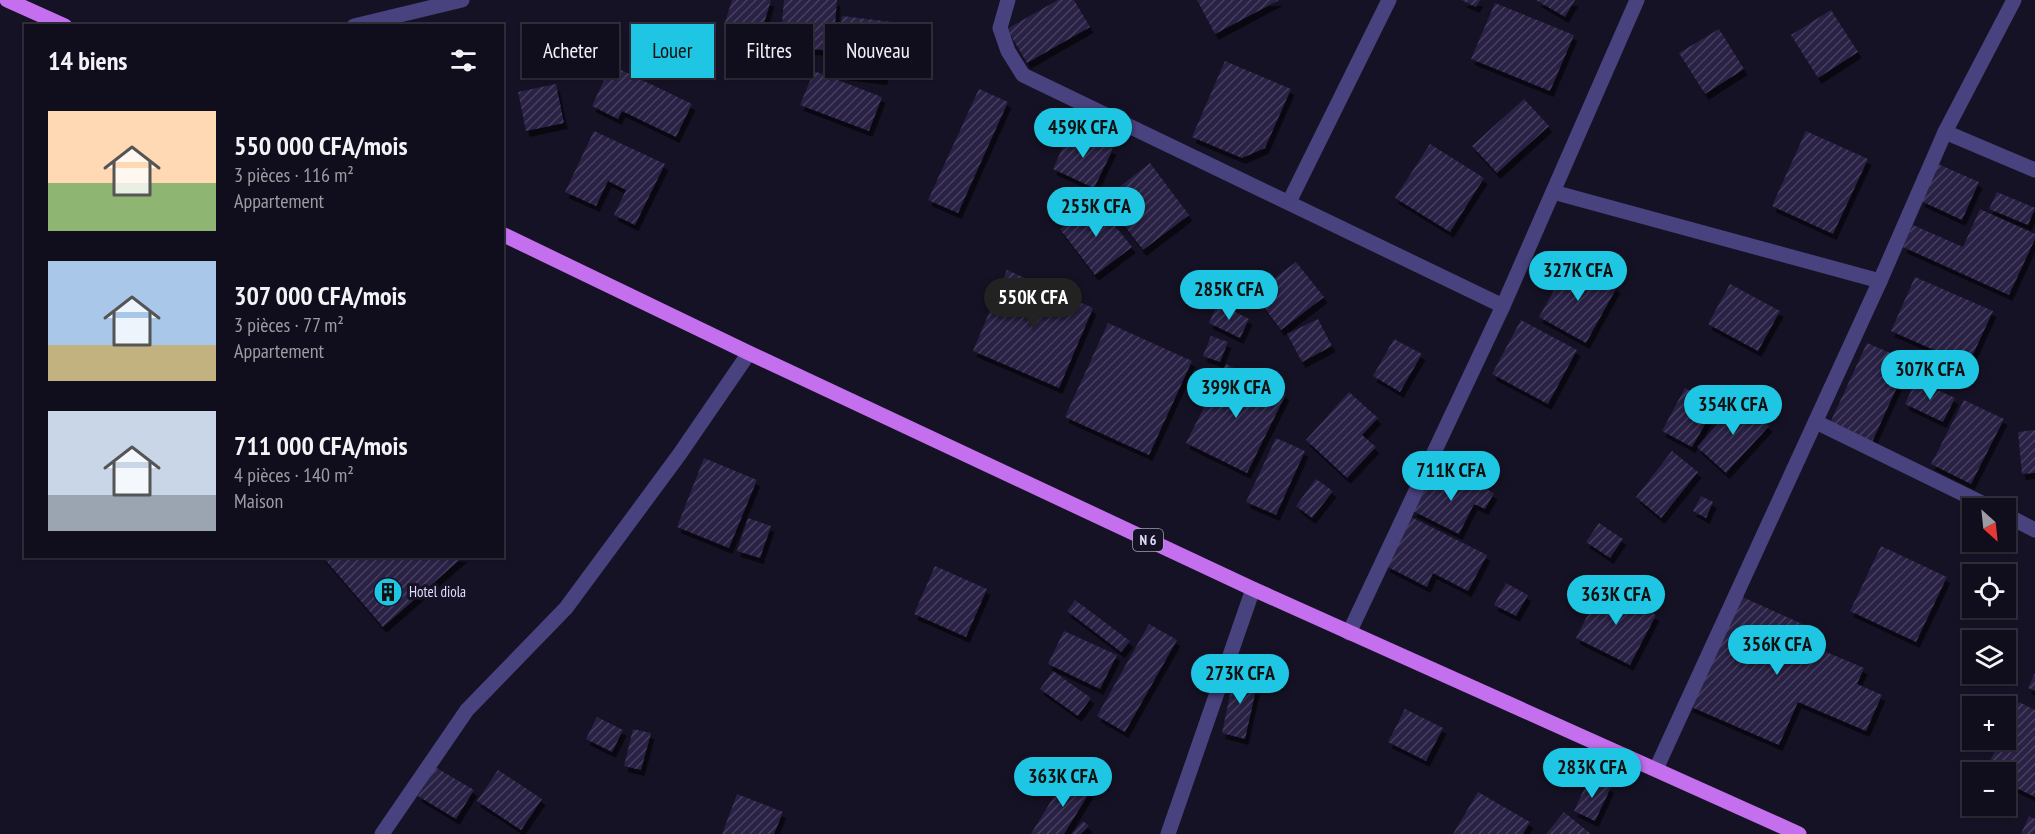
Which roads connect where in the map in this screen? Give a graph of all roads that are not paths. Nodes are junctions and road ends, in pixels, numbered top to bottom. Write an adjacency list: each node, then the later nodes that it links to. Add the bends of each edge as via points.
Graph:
1 (7, 0): 7 (main road)
2 (462, 0): 8 (street)
3 (1008, 0): 12 (street, via 1000,28 1023,75)
4 (1389, 0): 12 (street)
5 (1637, 0): 11 (street)
6 (2014, 0): 9 (street)
7 (61, 24)
8 (362, 24)
9 (1945, 132): 10 (street); 14 (street)
10 (2035, 170)
11 (1553, 192): 14 (street); 15 (street)
12 (1289, 202): 15 (street)
13 (504, 235): 16 (main road, N 6)
14 (1880, 281): 17 (street)
15 (1503, 306): 22 (street)
16 (749, 353): 21 (main road, N 6); 24 (street, via 566,608 467,710)
17 (1816, 422): 18 (street); 23 (street)
18 (1972, 498)
19 (2016, 520): 20 (street)
20 (2035, 530)
21 (1253, 589): 22 (main road, N 6); 25 (street)
22 (1349, 633): 23 (main road, N 6)
23 (1656, 769): 26 (main road, N 6)
24 (382, 834)
25 (1168, 834)
26 (1799, 834)

